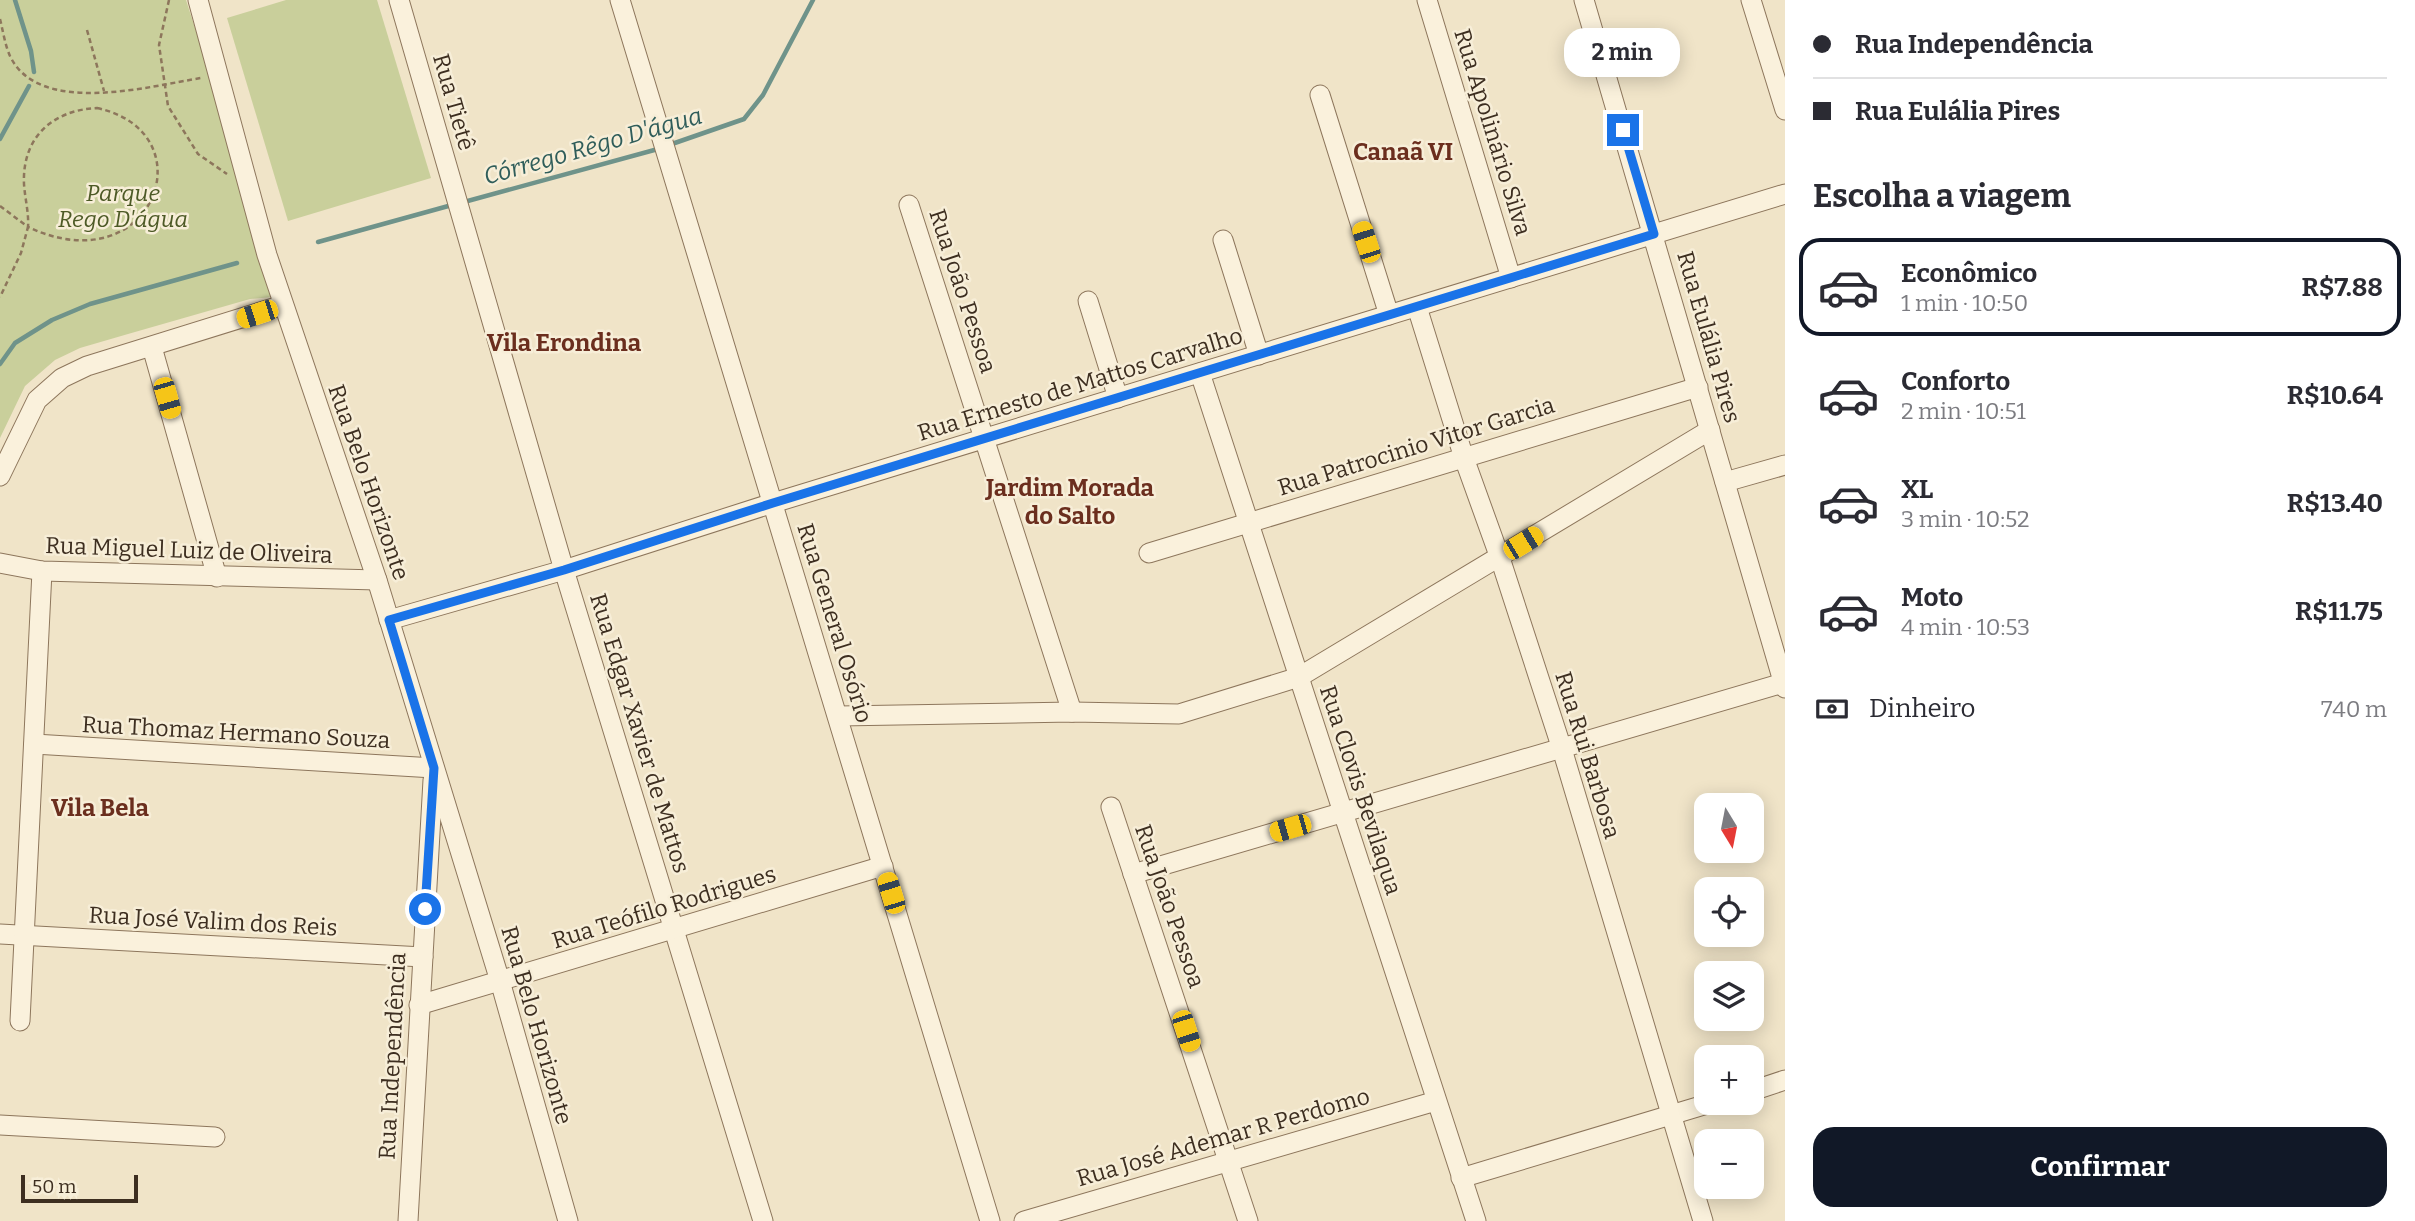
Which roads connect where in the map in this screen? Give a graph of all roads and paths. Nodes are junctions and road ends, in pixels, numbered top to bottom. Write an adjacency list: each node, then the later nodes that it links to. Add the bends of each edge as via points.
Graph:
1 (169, 0): 11 (path, via 159,45)
2 (198, 0): 10 (street, Rua Belo Horizonte)
3 (399, 0): 19 (street, Rua Tietê)
4 (620, 0): 40 (street, Rua General Osório)
5 (1427, 0): 23 (street, Rua Apolinário Silva)
6 (1584, 0): 21 (street, Rua Eulália Pires)
7 (1751, 0): 14 (street)
8 (0, 19): 12 (path, via 10,57 38,84 54,90)
9 (87, 30): 12 (path)
10 (219, 76): 11 (path); 26 (street, Rua Belo Horizonte)
11 (164, 84): 12 (path); 15 (path, via 168,106 198,154)
12 (104, 92)
13 (1320, 95): 28 (street)
14 (1785, 110)
15 (229, 175)
16 (1785, 194): 21 (street, Rua Ernesto de Mattos Carvalho)
17 (909, 205): 35 (street, Rua João Pessoa)
18 (0, 206): 20 (path)
19 (462, 218): 45 (street, Rua Edgar Xavier de Mattos)
20 (28, 228): 20 (path, via 65,239 92,240 134,225 150,206 157,187 153,149 144,133 132,121 97,108 78,109 56,118 36,138 25,165); 24 (path)
21 (1654, 234): 23 (street, Rua Ernesto de Mattos Carvalho); 32 (street, Rua Eulália Pires)
22 (1223, 240): 30 (street)
23 (1511, 278): 27 (street, Rua Ernesto de Mattos Carvalho)
24 (0, 297)
25 (1087, 301): 33 (street)
26 (284, 305): 29 (street); 48 (street, Rua Belo Horizonte)
27 (1417, 307): 28 (street, Rua Ernesto de Mattos Carvalho); 36 (street, Rua Rui Barbosa)
28 (1390, 315): 30 (street, Rua Ernesto de Mattos Carvalho)
29 (152, 347): 38 (street, via 62,378 37,400); 47 (street)
30 (1259, 355): 31 (street, Rua Ernesto de Mattos Carvalho)
31 (1200, 373): 33 (street, Rua Ernesto de Mattos Carvalho); 41 (street, Rua Clovis Bevilaqua)
32 (1698, 387): 34 (street, Rua Eulália Pires); 36 (street, Rua Patrocinio Vitor Garcia)
33 (1118, 398): 35 (street, Rua Ernesto de Mattos Carvalho)
34 (1710, 430): 39 (street, Rua Eulália Pires); 43 (street)
35 (985, 439): 40 (street, Rua Ernesto de Mattos Carvalho); 52 (street, Rua João Pessoa)
36 (1464, 458): 41 (street, Rua Patrocinio Vitor Garcia); 43 (street, Rua Rui Barbosa)
37 (1785, 465): 39 (street)
38 (0, 476)
39 (1725, 482): 51 (street, Rua Eulália Pires)
40 (773, 503): 45 (street, Rua Ernesto de Mattos Carvalho); 53 (street, Rua General Osório)
41 (1248, 523): 42 (street, Rua Patrocinio Vitor Garcia); 50 (street, Rua Clovis Bevilaqua)
42 (1149, 553)
43 (1500, 558): 50 (street); 55 (street, Rua Rui Barbosa)
44 (0, 563): 46 (street, Rua Miguel Luiz de Oliveira)
45 (564, 570): 49 (street, Rua Ernesto de Mattos Carvalho); 61 (street, Rua Edgar Xavier de Mattos)
46 (42, 571): 47 (street, Rua Miguel Luiz de Oliveira); 54 (street)
47 (217, 577): 48 (street, Rua Miguel Luiz de Oliveira)
48 (377, 580): 49 (street, Rua Belo Horizonte)
49 (389, 620): 56 (street, Rua Belo Horizonte)
50 (1299, 677): 52 (street, via 1179,713); 58 (street, Rua Clovis Bevilaqua)
51 (1784, 685): 55 (street)
52 (1072, 712): 53 (street)
53 (839, 716): 59 (street, Rua General Osório)
54 (34, 744): 56 (street, Rua Thomaz Hermano Souza); 63 (street)
55 (1562, 749): 58 (street); 72 (street, Rua Rui Barbosa)
56 (434, 768): 64 (street, Rua Independência); 65 (street, Rua Belo Horizonte)
57 (1111, 807): 60 (street, Rua João Pessoa)
58 (1343, 813): 60 (street); 70 (street, Rua Clovis Bevilaqua)
59 (883, 866): 61 (street, Rua Teófilo Rodrigues); 80 (street, Rua General Osório)
60 (1133, 874): 75 (street, Rua João Pessoa)
61 (675, 930): 65 (street, Rua Teófilo Rodrigues); 79 (street, Rua Edgar Xavier de Mattos)
62 (0, 934): 63 (street, Rua José Valim dos Reis)
63 (24, 935): 64 (street, Rua José Valim dos Reis); 67 (street)
64 (422, 957): 66 (street, Rua Independência)
65 (500, 981): 66 (street, Rua Teófilo Rodrigues); 78 (street, Rua Belo Horizonte)
66 (419, 1005): 77 (street, Rua Independência)
67 (20, 1021)
68 (1785, 1080): 69 (street)
69 (1764, 1087)
70 (1436, 1101): 75 (street, Rua José Ademar R Perdomo); 76 (street, Rua Clovis Bevilaqua)
71 (1694, 1108): 72 (street)
72 (1670, 1116): 76 (street); 84 (street, Rua Rui Barbosa)
73 (0, 1125): 74 (street)
74 (215, 1137)
75 (1230, 1161): 81 (street, Rua José Ademar R Perdomo); 82 (street, Rua João Pessoa)
76 (1461, 1178): 83 (street, Rua Clovis Bevilaqua)
77 (408, 1221)
78 (568, 1221)
79 (763, 1221)
80 (990, 1221)
81 (1024, 1221)
82 (1248, 1221)
83 (1476, 1221)
84 (1703, 1221)

